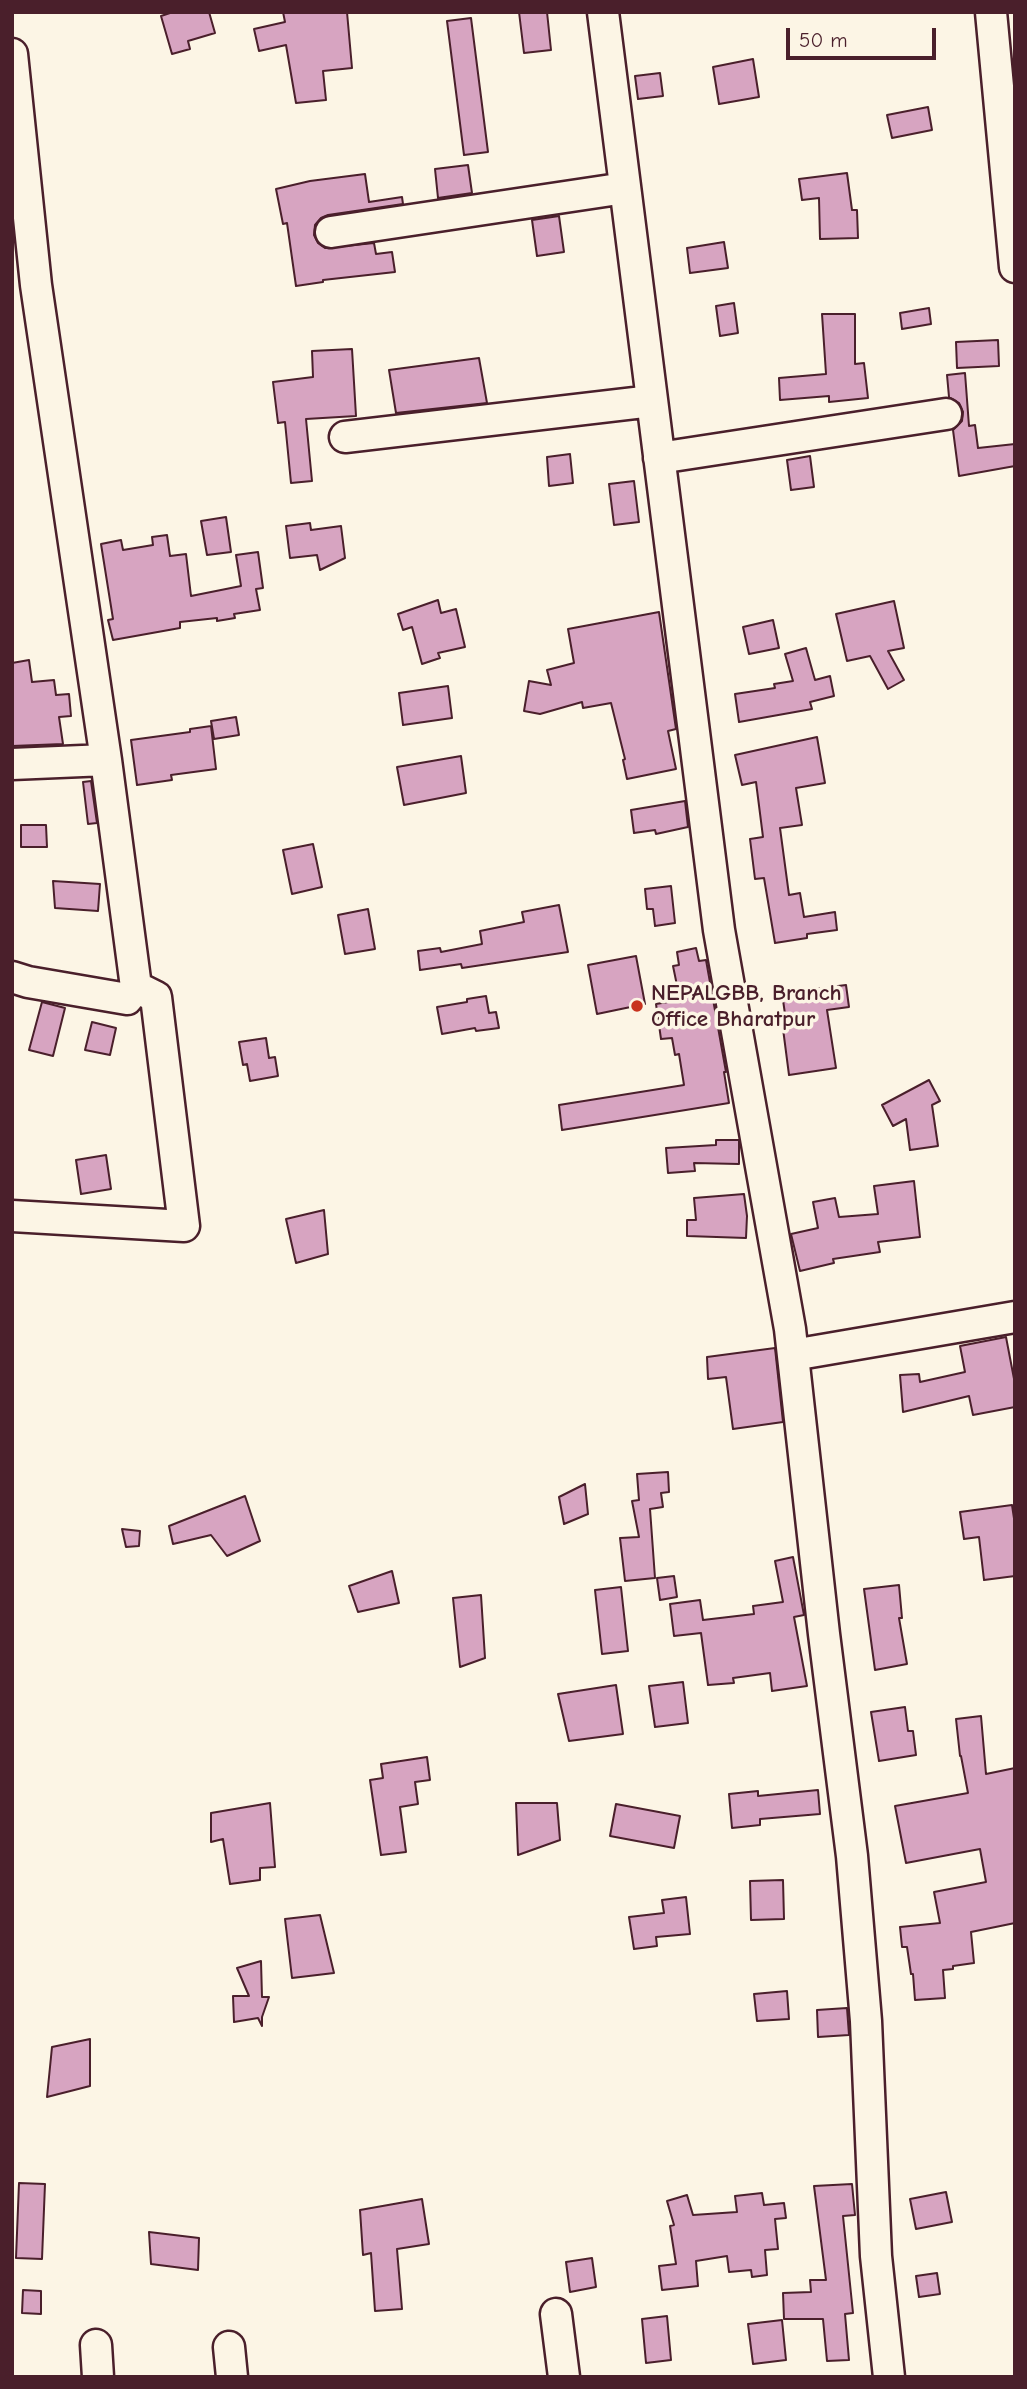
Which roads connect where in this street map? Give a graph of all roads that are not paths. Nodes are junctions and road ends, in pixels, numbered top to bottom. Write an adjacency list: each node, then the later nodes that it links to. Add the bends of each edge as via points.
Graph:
1 (603, 12): 4 (street)
2 (991, 12): 6 (street)
3 (12, 54): 11 (street, via 36,285)
4 (625, 188): 5 (street); 7 (street)
5 (331, 232)
6 (1015, 267)
7 (652, 401): 9 (street); 10 (street)
8 (946, 414): 10 (street)
9 (345, 438)
10 (659, 458): 17 (street, via 719,930)
11 (106, 760): 12 (street); 14 (street)
12 (12, 764)
13 (12, 977): 14 (street, via 127,999)
14 (136, 987): 15 (street, via 156,997 184,1226)
15 (12, 1216)
16 (1015, 1317): 17 (street)
17 (793, 1355): 24 (street, via 852,1856 866,2021 876,2256)
18 (556, 2314): 23 (street)
19 (96, 2345): 21 (street)
20 (229, 2347): 22 (street)
21 (98, 2377)
22 (232, 2377)
23 (564, 2377)
24 (889, 2377)

